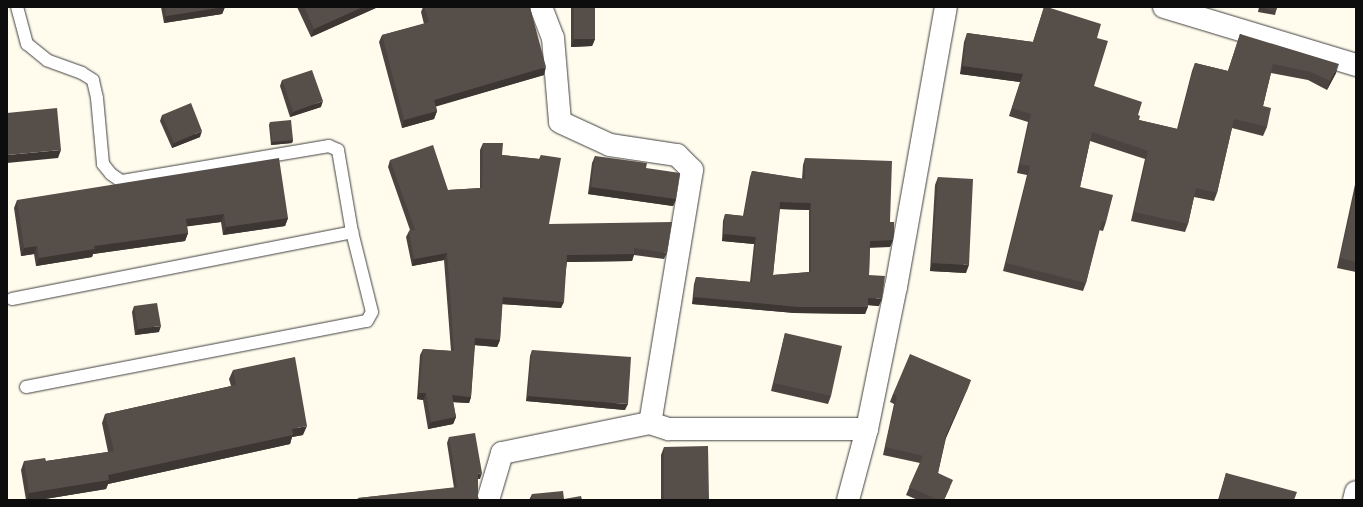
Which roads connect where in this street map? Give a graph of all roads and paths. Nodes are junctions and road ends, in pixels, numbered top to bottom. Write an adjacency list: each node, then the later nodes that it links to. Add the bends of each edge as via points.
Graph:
1 (17, 7): 6 (lane, via 27,44 47,60 82,73 93,80 98,98 102,164 111,174 121,180 329,146 338,150)
2 (541, 7): 9 (street, via 553,38 560,122 610,145 677,155 692,170)
3 (946, 7): 10 (street, via 931,101)
4 (1164, 7): 5 (street)
5 (1356, 66)
6 (352, 232): 7 (lane); 8 (lane, via 372,312 367,321)
7 (12, 299)
8 (26, 387)
9 (650, 423): 10 (street, via 669,429); 12 (street, via 502,453)
10 (867, 429): 13 (street)
11 (1356, 492): 14 (street)
12 (488, 500)
13 (848, 500)
14 (1354, 500)

